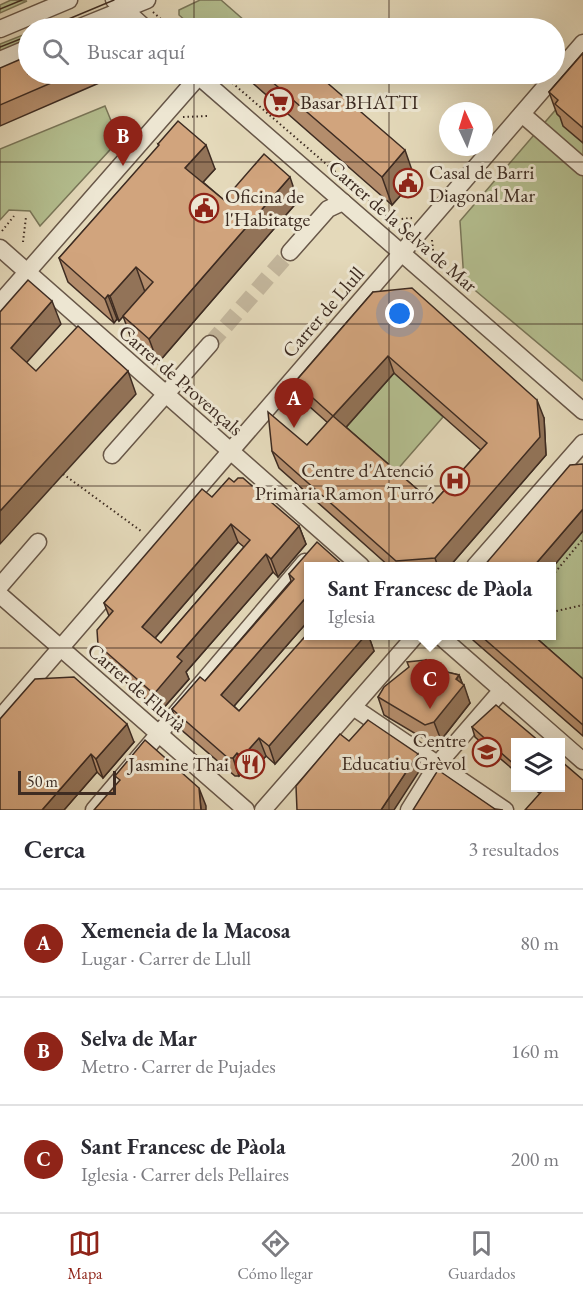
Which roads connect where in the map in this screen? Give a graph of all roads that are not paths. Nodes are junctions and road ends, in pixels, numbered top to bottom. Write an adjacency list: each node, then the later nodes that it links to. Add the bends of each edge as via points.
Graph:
1 (69, 0): 4 (street)
2 (119, 5): 3 (street); 5 (street); 6 (street)
3 (149, 5)
4 (26, 18)
5 (96, 18)
6 (134, 18)
7 (18, 21): 8 (street)
8 (0, 29)
9 (583, 43): 12 (street, Carrer de Llull)
10 (18, 52): 11 (street)
11 (0, 60)
12 (565, 64)
13 (189, 84): 22 (street)
14 (207, 84): 18 (street, Carrer de la Selva de Mar)
15 (548, 84): 16 (street, Carrer de Llull)
16 (522, 114): 17 (street); 21 (street, Carrer de Llull)
17 (583, 166)
18 (343, 202): 20 (street, via 328,209); 21 (street, Carrer de la Selva de Mar)
19 (0, 248): 22 (street, Carrer de Provençals)
20 (290, 252)
21 (402, 253): 26 (street, Carrer de la Selva de Mar); 28 (street, Carrer de Llull)
22 (27, 272): 23 (street); 25 (street, Carrer de Provençals)
23 (0, 303)
24 (210, 344): 25 (street)
25 (166, 394): 28 (street, Carrer de Provençals); 29 (street)
26 (583, 411)
27 (583, 443): 34 (street)
28 (230, 450): 30 (street, Carrer de Provençals); 40 (street, Carrer de Llull)
29 (112, 455)
30 (327, 536): 32 (street); 33 (street, Carrer de Provençals)
31 (38, 542): 36 (street)
32 (305, 562)
33 (356, 562)
34 (479, 562)
35 (304, 563): 44 (street)
36 (0, 586)
37 (0, 595): 40 (street, Carrer de Fluvià)
38 (412, 640): 42 (street)
39 (445, 640): 41 (street)
40 (61, 648): 43 (street, Carrer de Llull); 44 (street, Carrer de Fluvià)
41 (502, 690): 45 (street); 46 (street)
42 (352, 708): 46 (street); 49 (street)
43 (0, 718)
44 (159, 734): 47 (street); 48 (street, Carrer de Fluvià)
45 (583, 761)
46 (440, 767): 50 (street); 51 (street)
47 (94, 810)
48 (246, 810)
49 (263, 810)
50 (409, 810)
51 (505, 810)

